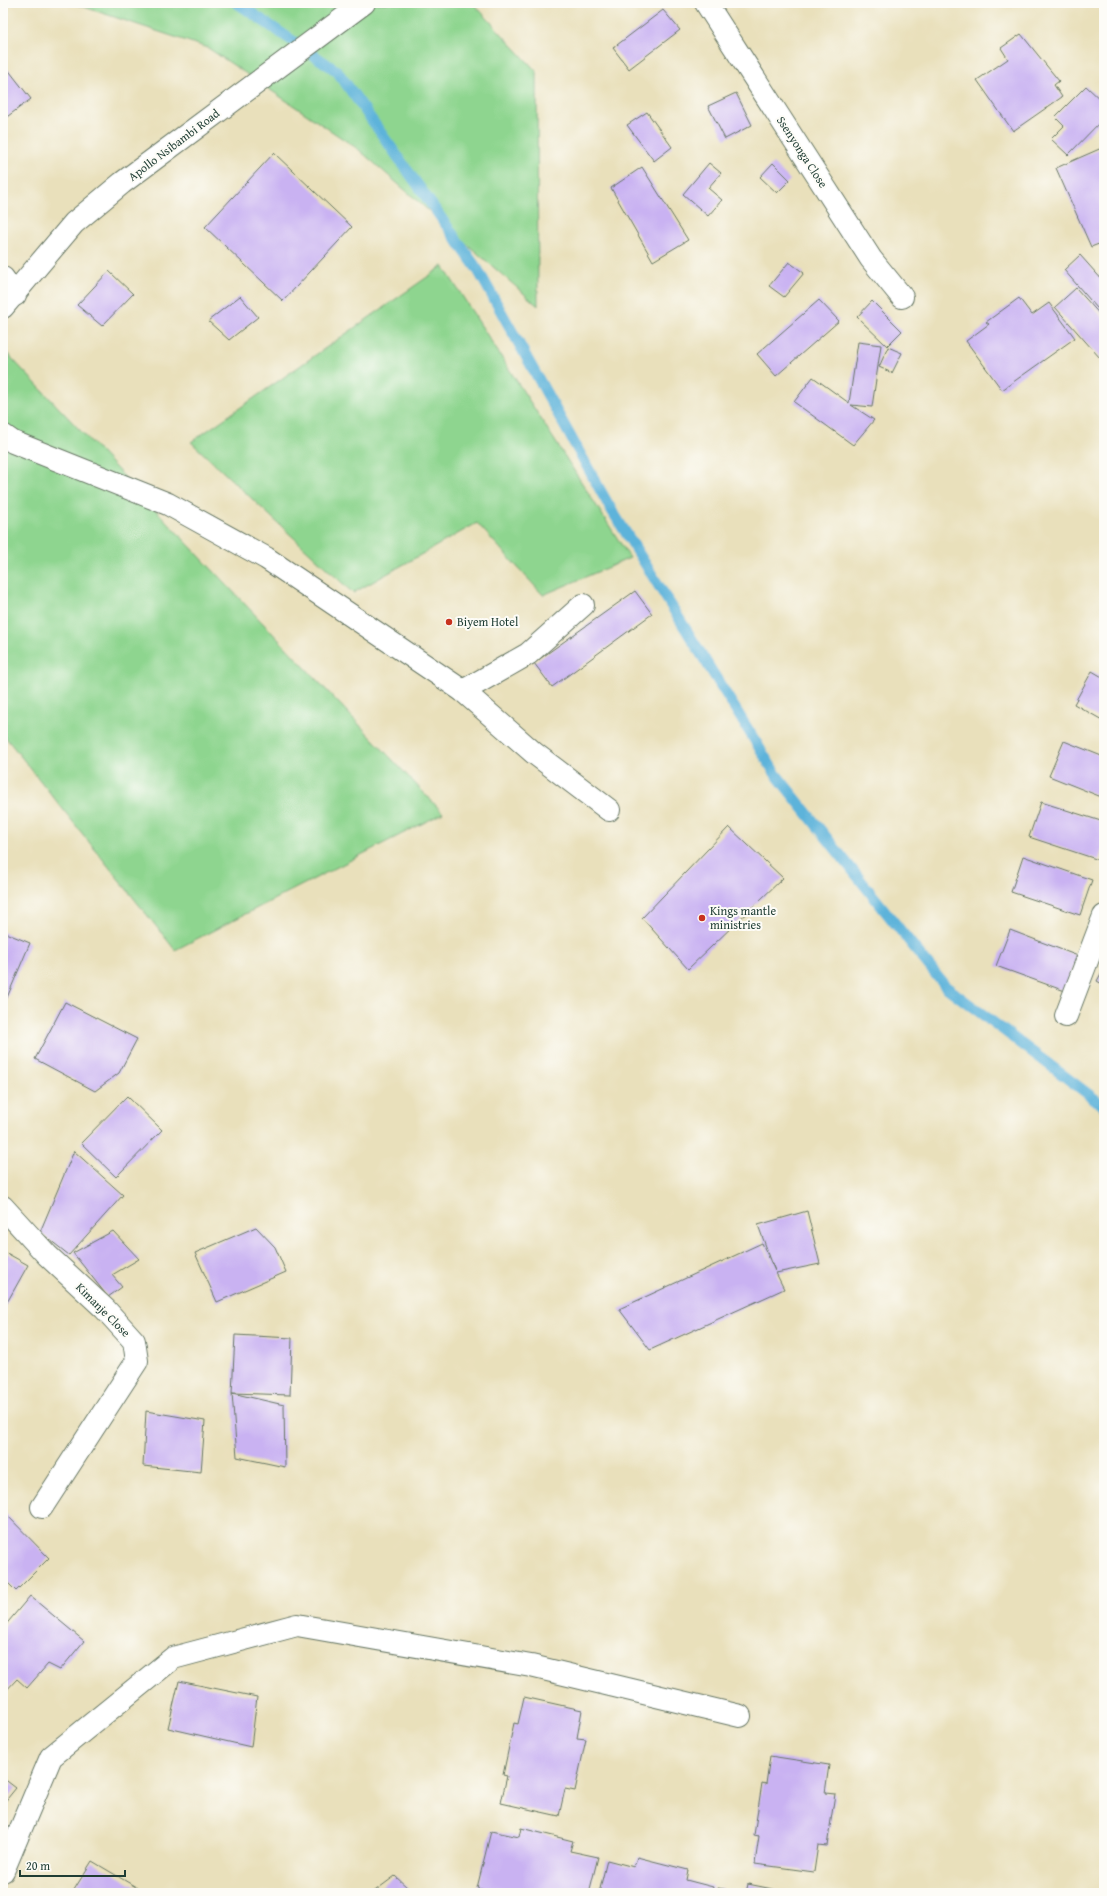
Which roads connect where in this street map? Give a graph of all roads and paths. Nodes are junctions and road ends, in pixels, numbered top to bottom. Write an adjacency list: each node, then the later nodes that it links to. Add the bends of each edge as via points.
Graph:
1 (364, 3): 3 (street, Apollo Nsibambi Road, via 122,183 74,223)
2 (706, 3): 4 (street, Ssenyonga Close, via 871,259)
3 (7, 294)
4 (902, 297)
5 (3, 435): 7 (street, via 13,442 168,504 266,558)
6 (583, 605): 7 (street, via 528,654)
7 (463, 691): 8 (street, via 534,753)
8 (609, 810)
9 (1104, 916): 10 (street)
10 (1066, 1016)
11 (3, 1207): 12 (street, Kimanje Close, via 47,1255 105,1309 134,1341 137,1361)
12 (42, 1507)
13 (740, 1716): 14 (street, via 531,1666 297,1625 174,1658 51,1757)
14 (3, 1871)

